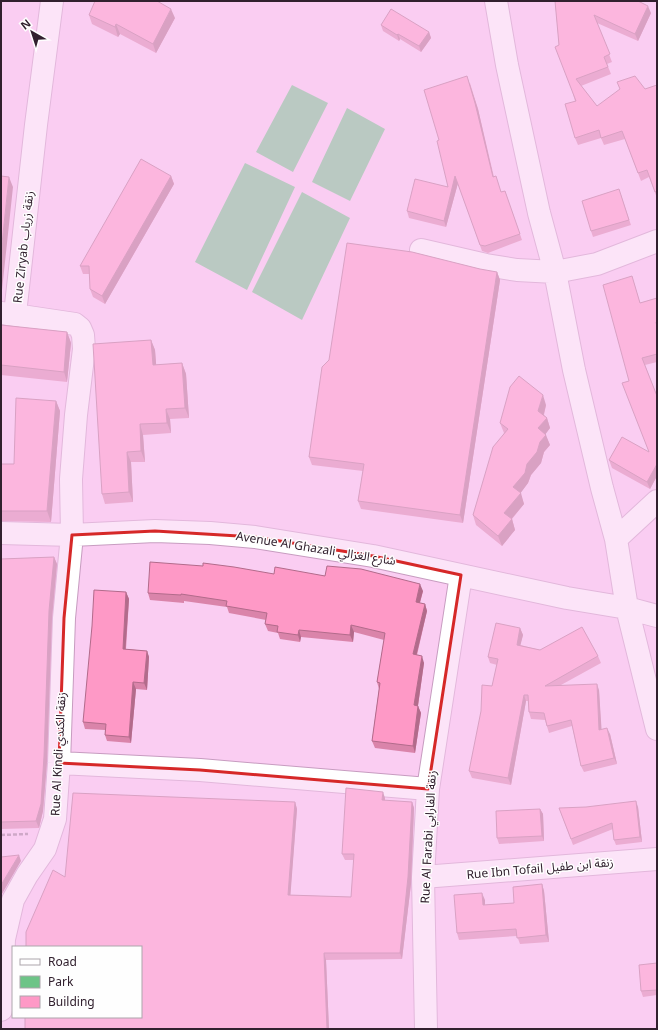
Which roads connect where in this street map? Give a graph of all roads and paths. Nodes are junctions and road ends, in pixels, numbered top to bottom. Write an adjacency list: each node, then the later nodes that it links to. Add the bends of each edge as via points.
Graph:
1 (52, 1): 6 (street, Rue Ziryab زنقة زرياب)
2 (496, 1): 5 (street, via 539,213)
3 (657, 241): 5 (street, via 597,264)
4 (421, 250): 5 (street, via 486,265)
5 (555, 272): 10 (street, via 574,370)
6 (8, 314): 9 (street, Rue Ziryab زنقة زرياب, via 75,324 83,335 84,349 71,480)
7 (657, 501): 10 (street)
8 (1, 533): 9 (street, Avenue Al Ghazali شارع الغزالي)
9 (72, 535): 11 (street, Avenue Al Ghazali شارع الغزالي, via 155,531 210,532 373,556); 15 (street, Rue Al Kindi زنقة الكندي, via 64,618)
10 (616, 539): 12 (street)
11 (461, 575): 12 (street, Avenue Al Ghazali شارع الغزالي); 16 (street, Rue Al Farabi زنقة الفارابي)
12 (627, 608): 13 (street, Avenue Al Ghazali شارع الغزالي); 14 (street)
13 (657, 616)
14 (657, 729)
15 (59, 763): 16 (street, via 200,770); 17 (street, Rue Al Kindi زنقة الكندي, via 55,819)
16 (428, 789): 20 (street, Rue Al Farabi زنقة الفارابي)
17 (50, 834): 18 (path); 21 (street, Rue Al Kindi زنقة الكندي, via 45,849 13,900 4,940)
18 (1, 835)
19 (657, 858): 20 (street, Rue Ibn Tofail زنقة ابن طفيل)
20 (423, 877): 22 (street, Rue Al Farabi زنقة الفارابي)
21 (1, 1010)
22 (426, 1029)

